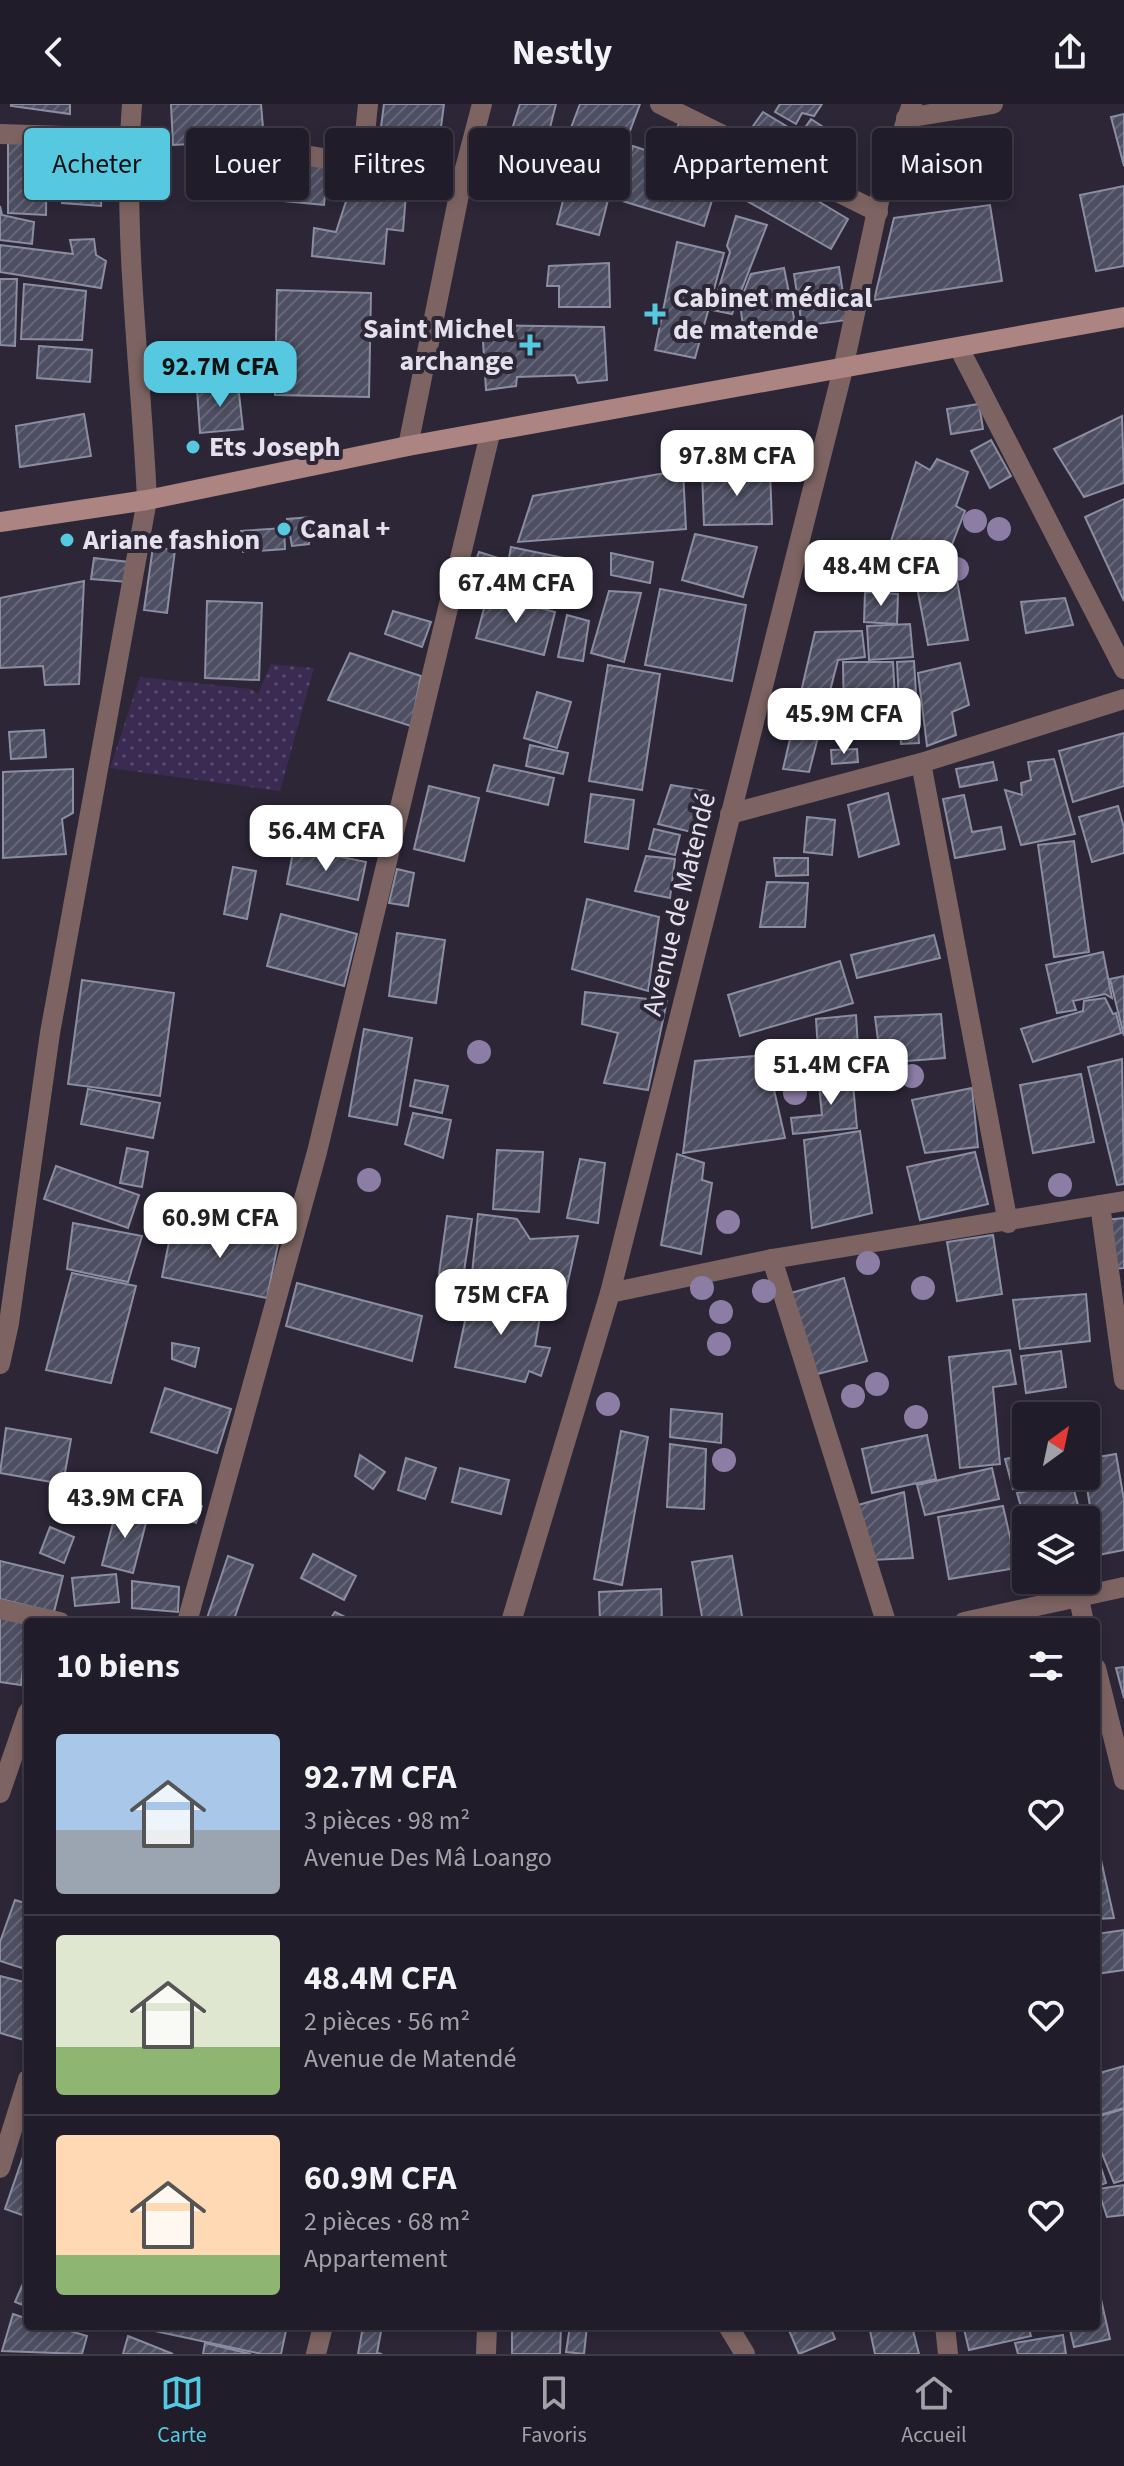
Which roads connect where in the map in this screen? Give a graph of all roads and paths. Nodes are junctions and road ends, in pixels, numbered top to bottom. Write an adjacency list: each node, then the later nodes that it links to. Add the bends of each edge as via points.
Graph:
1 (132, 104): 7 (street)
2 (368, 104): 8 (street)
3 (482, 104): 12 (street)
4 (660, 104): 14 (street)
5 (993, 104): 6 (street)
6 (909, 111): 14 (street, Avenue de Matendé)
7 (131, 128)
8 (366, 128)
9 (0, 134): 10 (street)
10 (24, 135)
11 (453, 179): 12 (street)
12 (462, 180): 19 (street)
13 (130, 200): 20 (street)
14 (878, 212): 17 (street, Avenue de Matendé)
15 (1124, 317): 16 (main road)
16 (959, 348): 17 (main road); 22 (street)
17 (843, 369): 18 (main road); 25 (street, Avenue de Matendé)
18 (490, 434): 19 (main road); 37 (street, via 317,1152)
19 (408, 446): 20 (main road)
20 (147, 500): 21 (main road); 31 (street, via 50,1033)
21 (0, 522)
22 (1124, 669)
23 (1124, 699): 24 (street)
24 (921, 763): 25 (street); 28 (street)
25 (730, 814): 30 (street, Avenue de Matendé)
26 (1124, 1201): 27 (street)
27 (1100, 1205): 28 (street); 32 (street)
28 (1008, 1223): 29 (street)
29 (772, 1259): 30 (street); 39 (street)
30 (610, 1293): 38 (street, Avenue de Matendé)
31 (0, 1364)
32 (1124, 1380)
33 (1124, 1587): 34 (street)
34 (1079, 1599): 40 (street); 41 (street)
35 (0, 1609): 36 (street)
36 (41, 1618)
37 (188, 1618)
38 (512, 1618)
39 (885, 1618)
40 (984, 1618)
41 (1083, 1618)
42 (1100, 1684): 44 (street)
43 (24, 1724): 45 (street)
44 (1124, 1780)
45 (0, 1793)
46 (24, 2092): 47 (street)
47 (0, 2168)
48 (322, 2330): 52 (street)
49 (487, 2330): 53 (street)
50 (730, 2330): 54 (street)
51 (945, 2330): 55 (street)
52 (316, 2354)
53 (486, 2354)
54 (745, 2354)
55 (948, 2354)

